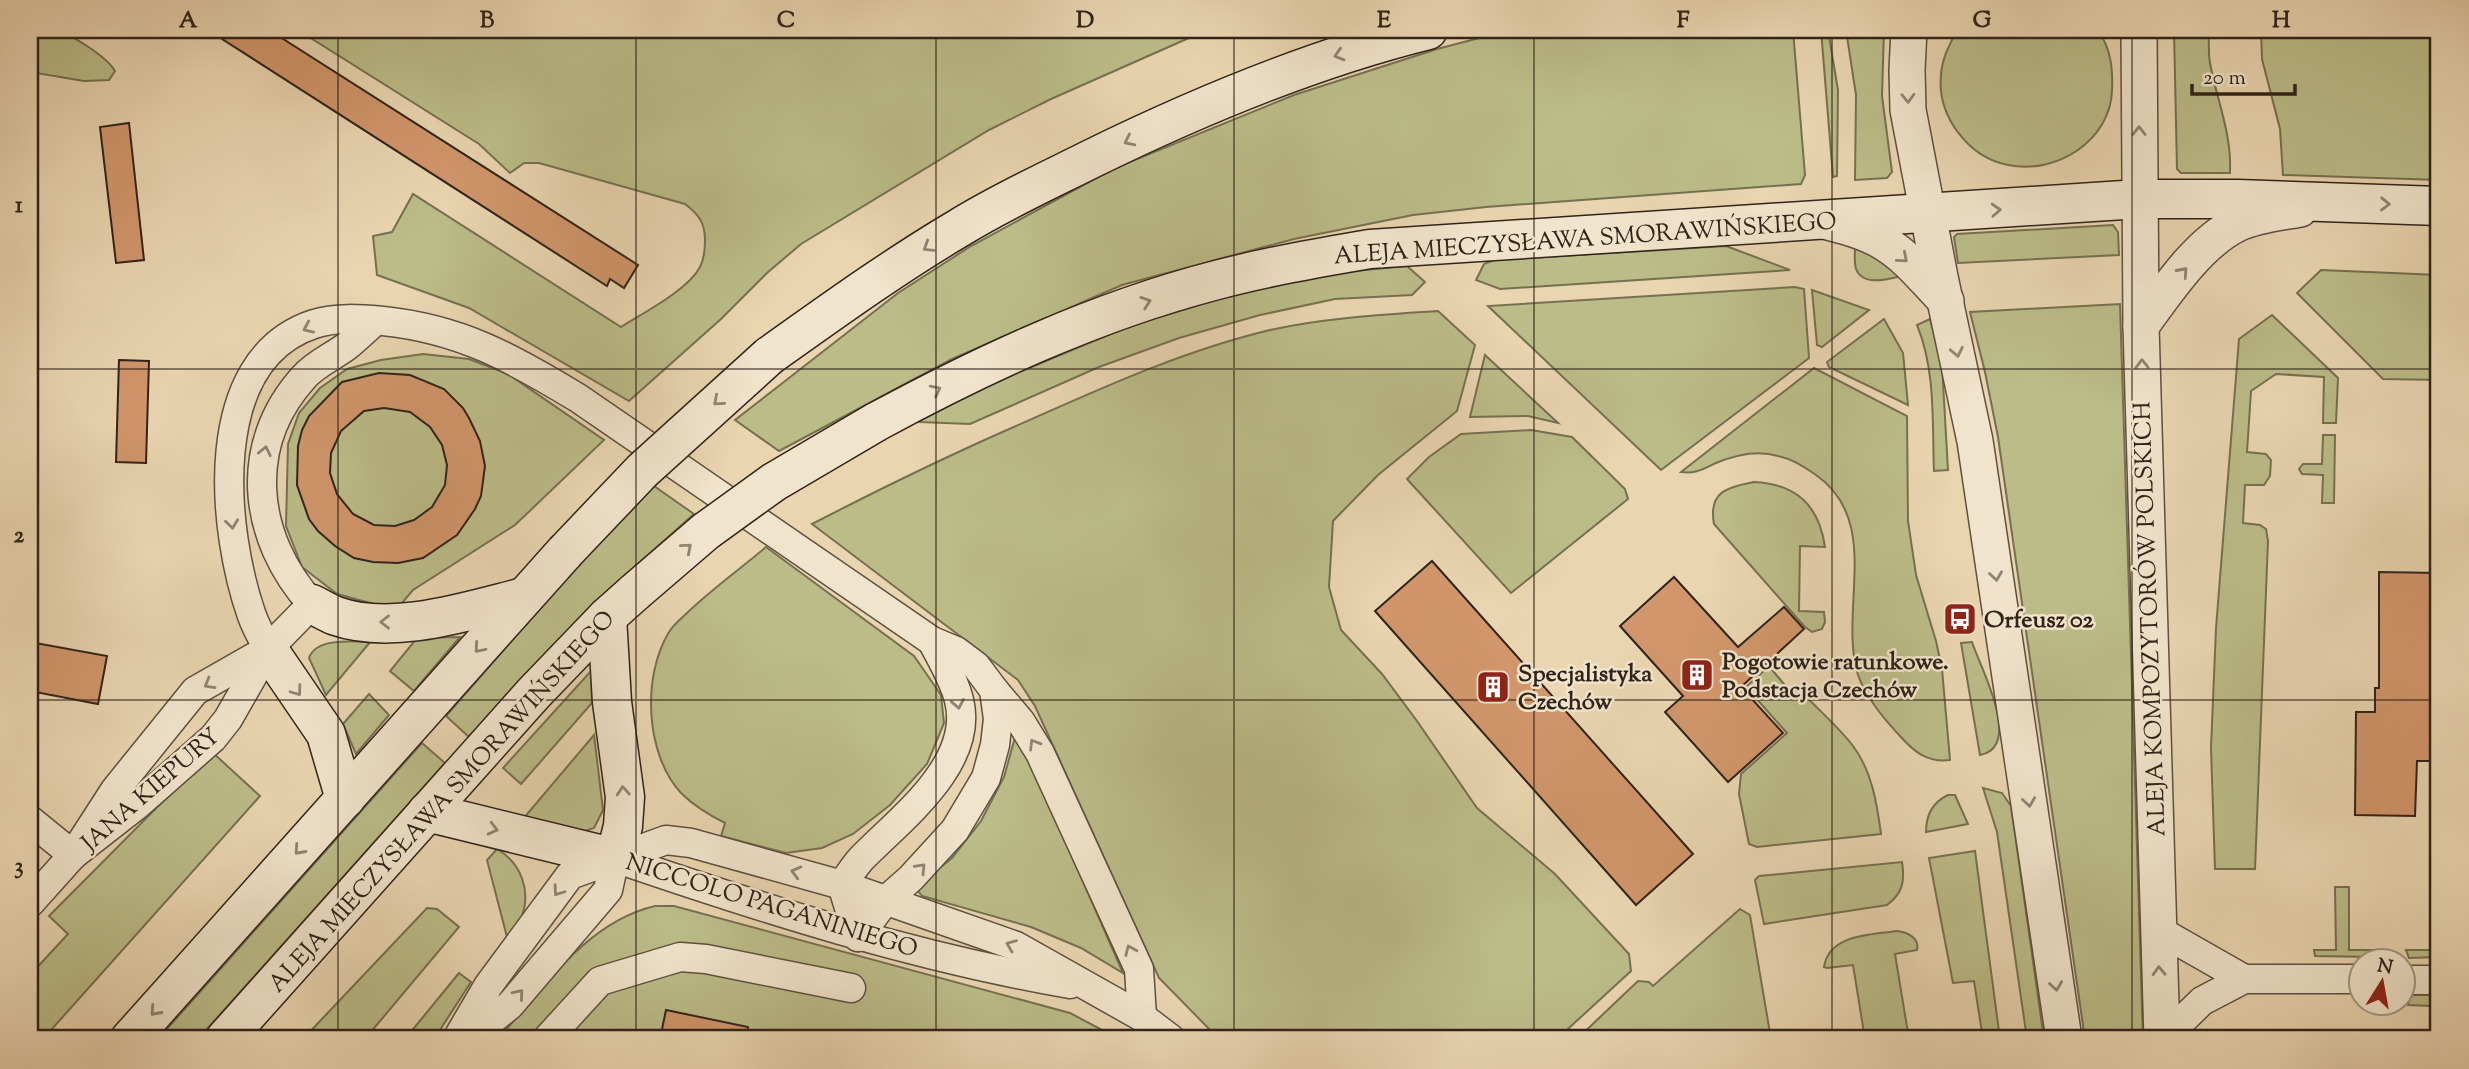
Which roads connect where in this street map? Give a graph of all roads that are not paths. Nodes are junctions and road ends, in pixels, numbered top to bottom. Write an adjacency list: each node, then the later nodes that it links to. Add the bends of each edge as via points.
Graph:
1 (1428, 30): 12 (main road, one-way to 12, bridge, via 1248,88 1074,167 961,227 769,356 642,471)
2 (1909, 30): 7 (street, one-way to 7, via 1909,110)
3 (2139, 30): 4 (street, ALEJA KOMPOZYTORÓW POLSKICH, one-way to 3)
4 (2139, 199): 5 (main road); 7 (main road, ALEJA MIECZYSŁAWA SMORAWIŃSKIEGO, one-way to 4); 11 (street, ALEJA KOMPOZYTORÓW POLSKICH)
5 (2331, 203): 6 (main road, one-way to 6); 11 (street, one-way to 5, via 2212,240 2261,216)
6 (2439, 206)
7 (1928, 214): 8 (main road, ALEJA MIECZYSŁAWA SMORAWIŃSKIEGO); 9 (street)
8 (1821, 220): 9 (street, one-way to 9, via 1886,244); 14 (main road, ALEJA MIECZYSŁAWA SMORAWIŃSKIEGO, one-way to 8, bridge, via 706,531 763,490 876,422 970,373 1094,320 1212,281 1370,250)
9 (1946, 301): 41 (street, one-way to 41, via 1975,441)
10 (375, 321): 13 (street, one-way to 10, via 293,583 270,529 262,464 268,432 281,405 306,374); 15 (street, via 439,330 517,361 578,398); 16 (street, one-way to 16, via 344,319 314,324 289,338 267,355 241,397 230,452 231,523 243,587)
11 (2141, 326): 26 (street, ALEJA KOMPOZYTORÓW POLSKICH, one-way to 11)
12 (524, 597): 13 (main road, one-way to 13, via 419,622 360,621); 18 (main road, one-way to 18)
13 (312, 604): 16 (street, JANA KIEPURY)
14 (607, 617): 19 (main road, ALEJA MIECZYSŁAWA SMORAWIŃSKIEGO); 22 (main road, one-way to 14, via 625,797)
15 (932, 642): 17 (street, via 956,651 976,666); 23 (street, one-way to 23, via 960,702 960,732 952,757 928,792 859,861)
16 (268, 649): 18 (main road, one-way to 18, via 326,734); 21 (street, JANA KIEPURY, via 213,737); 21 (street, JANA KIEPURY, one-way to 21, via 195,691 115,790)
17 (994, 690): 24 (street, one-way to 17, via 955,830 986,778 998,719); 34 (street, one-way to 17, via 1139,969 1040,753)
18 (345, 799): 35 (main road, one-way to 35)
19 (427, 813): 22 (main road, one-way to 22); 36 (main road, ALEJA MIECZYSŁAWA SMORAWIŃSKIEGO)
20 (30, 820): 21 (street)
21 (73, 855): 25 (street, JANA KIEPURY)
22 (615, 858): 23 (street, NICCOLO PAGANINIEGO, one-way to 22, via 666,840); 27 (street, NICCOLO PAGANINIEGO); 37 (street, one-way to 37, via 570,875 488,985); 38 (street, one-way to 22, via 510,1005 608,890)
23 (842, 885): 24 (street, NICCOLO PAGANINIEGO); 27 (street)
24 (886, 901): 27 (street); 33 (street, NICCOLO PAGANINIEGO, one-way to 24, via 1016,946)
25 (30, 903)
26 (2158, 930): 28 (street); 42 (street, ALEJA KOMPOZYTORÓW POLSKICH, one-way to 26)
27 (858, 937): 33 (street, NICCOLO PAGANINIEGO)
28 (2244, 979): 29 (street); 42 (street, via 2202,1001)
29 (2346, 979)
30 (2416, 980): 31 (street)
31 (2439, 981)
32 (851, 988): 39 (street, via 680,957 600,981)
33 (1093, 988): 34 (street, NICCOLO PAGANINIEGO)
34 (1142, 1017): 40 (street, NICCOLO PAGANINIEGO)
35 (130, 1039)
36 (225, 1039)
37 (457, 1039)
38 (468, 1039)
39 (547, 1039)
40 (1171, 1039)
41 (2064, 1039)
42 (2163, 1039)

